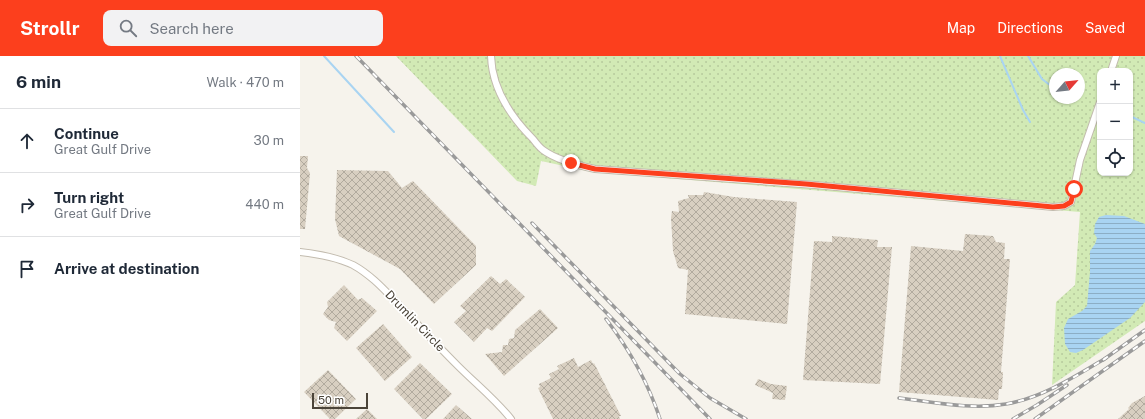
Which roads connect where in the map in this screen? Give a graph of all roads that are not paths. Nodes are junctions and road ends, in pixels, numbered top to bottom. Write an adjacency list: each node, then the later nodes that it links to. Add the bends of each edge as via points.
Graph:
1 (491, 56): 4 (street, via 491,68 503,100 519,126 544,151 571,163 595,169 806,184 1053,207 1071,202 1080,160)
2 (1116, 56): 3 (street)
3 (1112, 68)
4 (1099, 104)
5 (300, 252): 6 (street, Drumlin Circle, via 335,258 367,274 499,404)
6 (511, 419)

